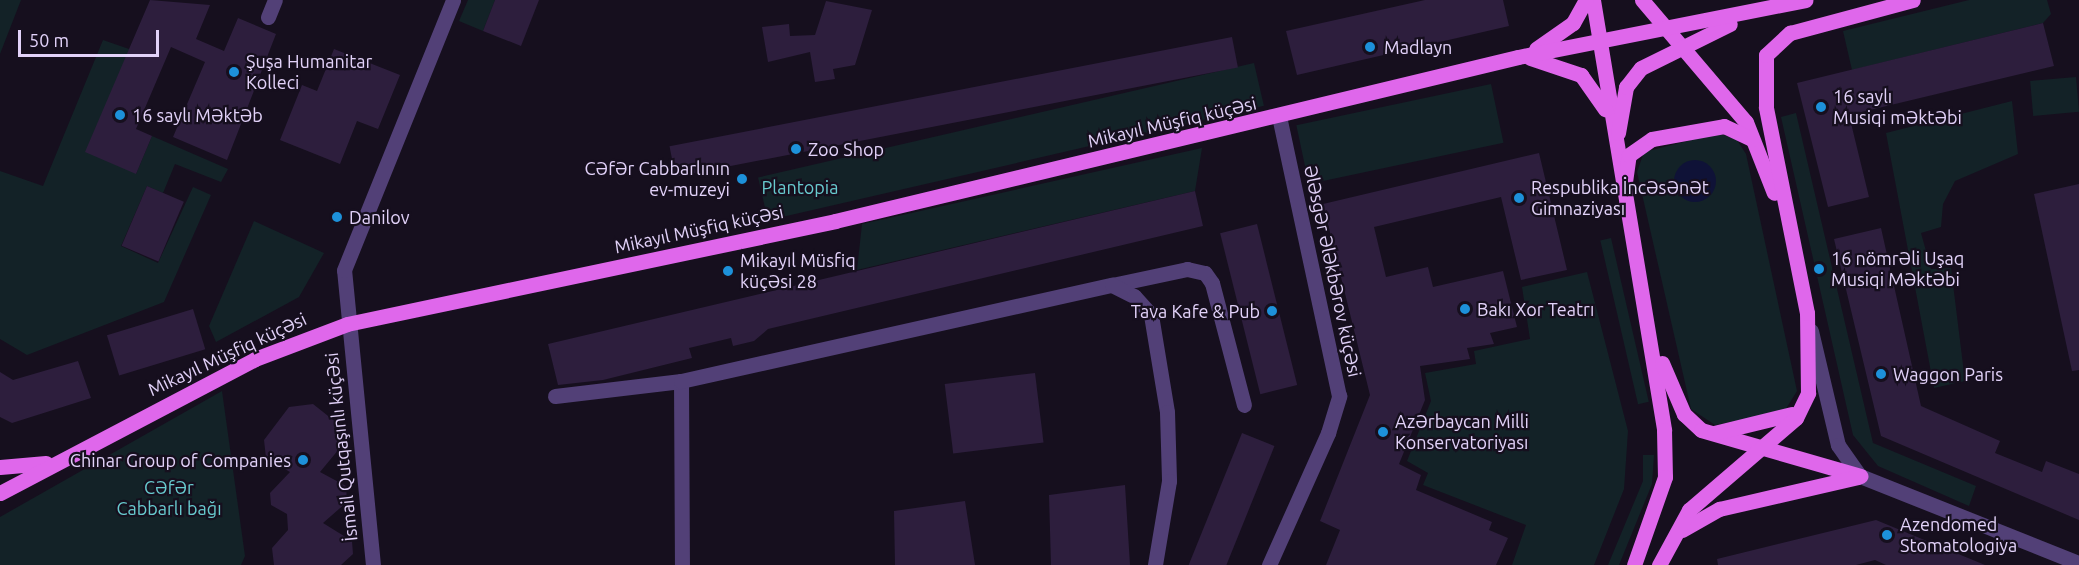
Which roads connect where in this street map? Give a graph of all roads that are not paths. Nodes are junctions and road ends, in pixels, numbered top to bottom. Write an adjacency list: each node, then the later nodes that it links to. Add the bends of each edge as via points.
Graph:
1 (275, 0): 9 (street)
2 (453, 0): 22 (street, İsmail Qutqaşınlı küçəsi, via 348,259 343,282)
3 (1586, 0): 13 (main road, via 1563,32)
4 (1593, 0): 11 (main road)
5 (1642, 0): 10 (main road)
6 (1805, 0): 8 (main road)
7 (1913, 0): 19 (main road, via 1828,21 1780,39 1763,64)
8 (1766, 10): 10 (main road); 12 (main road)
9 (268, 17)
10 (1665, 29): 11 (main road); 12 (main road)
11 (1600, 41): 13 (main road); 15 (main road)
12 (1680, 45): 16 (main road, via 1739,112); 17 (main road, via 1641,68 1626,87)
13 (1518, 57): 14 (main road, Mikayıl Müşfiq küçəsi); 15 (main road, via 1546,60 1581,75)
14 (1280, 116): 22 (main road, Mikayıl Müşfiq küçəsi, via 835,221); 39 (street, Ələsgər Ələkbərov küçəsi, via 1339,396 1328,433)
15 (1610, 121): 17 (main road)
16 (1757, 143): 18 (main road, via 1730,126 1643,142 1626,165); 19 (main road)
17 (1618, 168): 18 (main road)
18 (1624, 209): 23 (main road)
19 (1791, 243): 21 (main road)
20 (1112, 285): 24 (street); 27 (street, via 1187,269 1205,273 1212,283); 38 (street, via 1134,296 1151,315 1167,412 1168,481)
21 (1807, 313): 25 (main road); 32 (street, via 1835,437)
22 (347, 324): 30 (main road, Mikayıl Müşfiq küçəsi, via 255,359); 36 (street, İsmail Qutqaşınlı küçəsi)
23 (1653, 344): 28 (main road, via 1684,414); 40 (main road, via 1666,454 1660,496)
24 (681, 381): 26 (street); 37 (street)
25 (1808, 393): 28 (main road, via 1784,420); 29 (main road, via 1796,418)
26 (555, 396)
27 (1244, 405)
28 (1708, 433): 29 (main road)
29 (1760, 449): 32 (main road); 34 (main road, via 1689,510)
30 (49, 463): 31 (main road, Mikayıl Müşfiq küçəsi); 33 (main road, Mikayıl Müşfiq küçəsi)
31 (0, 466)
32 (1860, 476): 34 (main road, via 1708,512 1689,523); 35 (street)
33 (0, 493)
34 (1661, 558)
35 (2079, 563)
36 (373, 565)
37 (682, 565)
38 (1155, 565)
39 (1269, 565)
40 (1634, 565)

